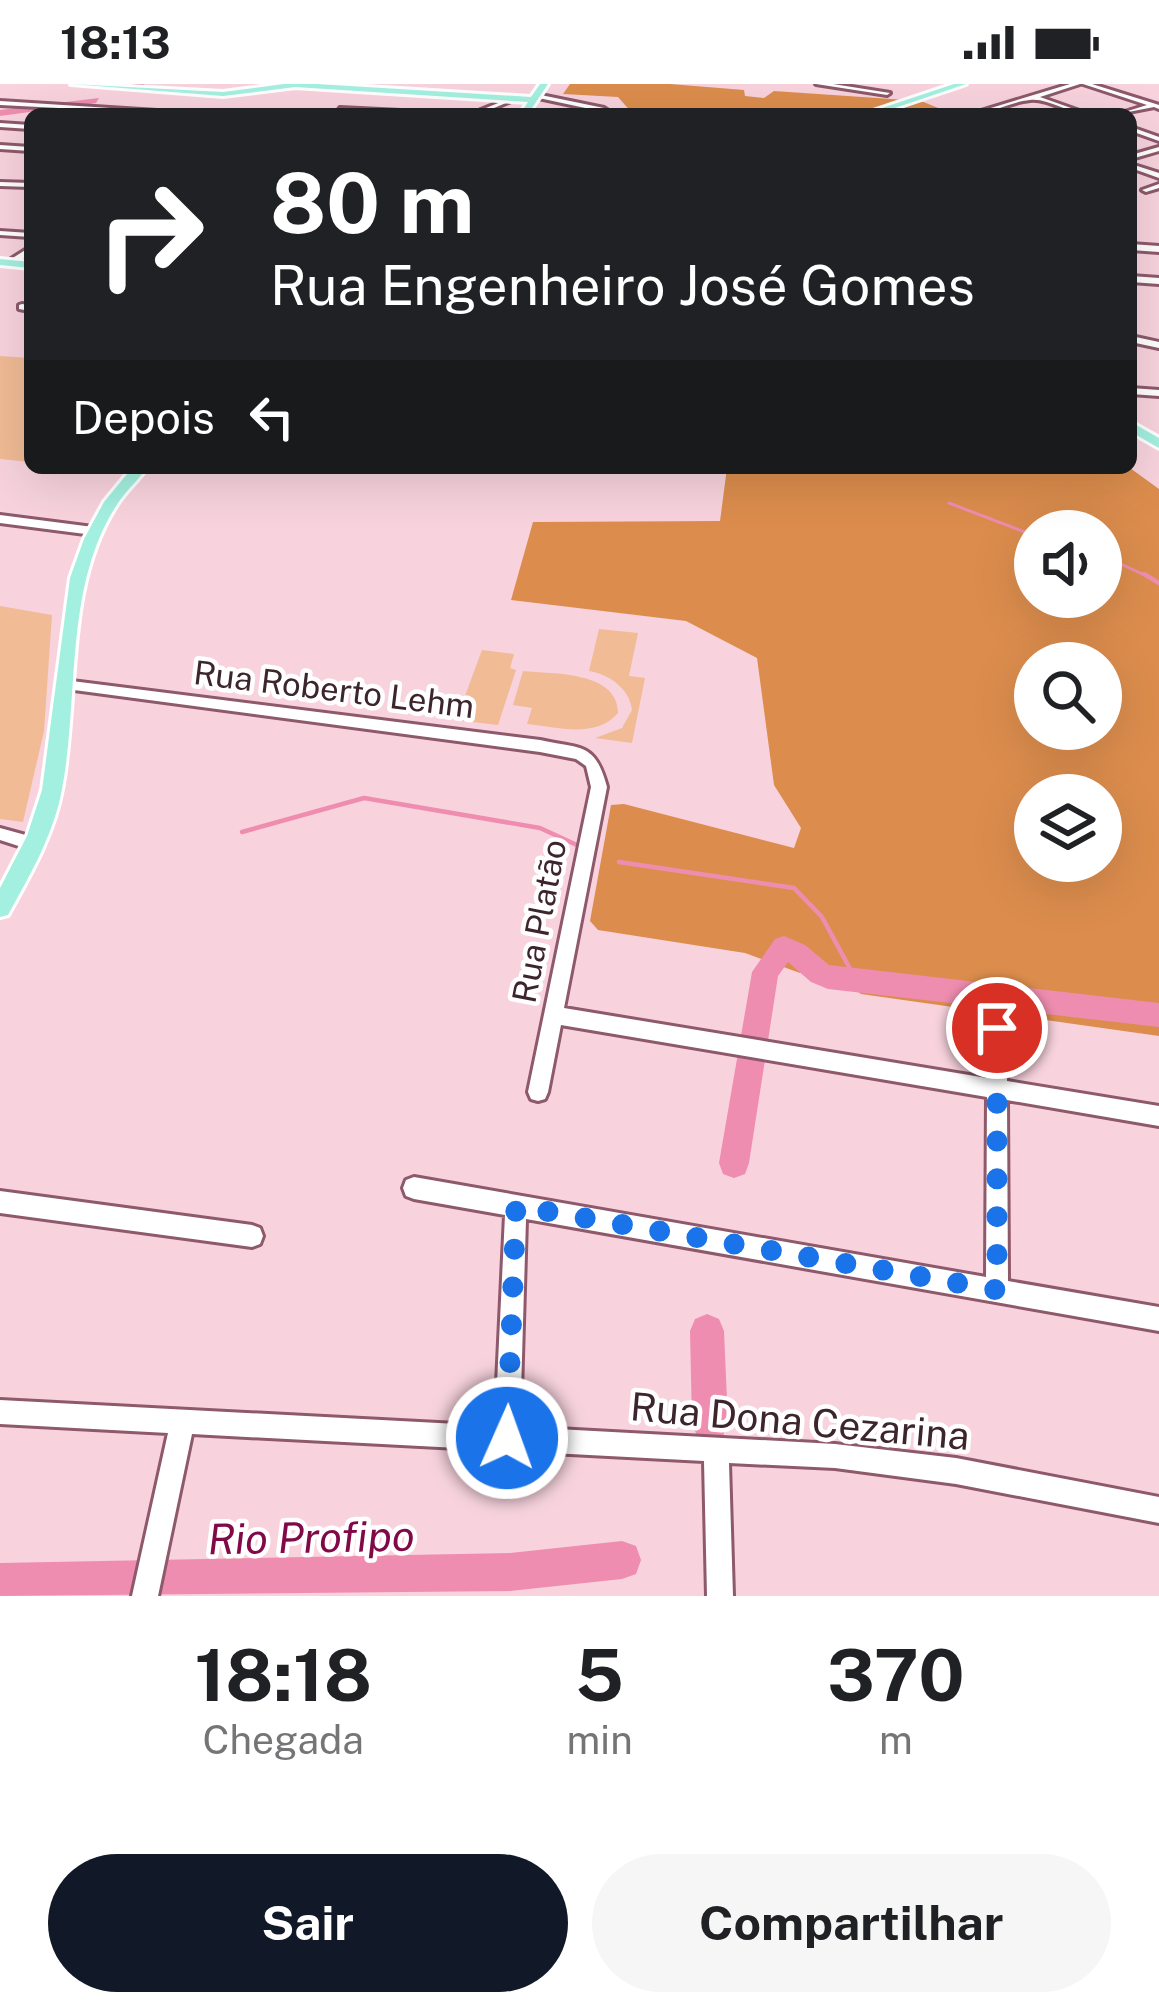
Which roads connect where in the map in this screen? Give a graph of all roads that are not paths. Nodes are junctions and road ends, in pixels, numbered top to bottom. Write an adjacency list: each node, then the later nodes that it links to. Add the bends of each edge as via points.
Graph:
1 (76, 84): 8 (main road)
2 (273, 84): 7 (street)
3 (819, 84): 9 (street)
4 (962, 84): 20 (main road)
5 (1077, 84): 12 (street)
6 (1086, 84): 16 (street)
7 (295, 85): 8 (main road, via 223,94); 13 (main road)
8 (126, 86)
9 (870, 87): 11 (street)
10 (539, 92): 13 (main road); 19 (street)
11 (887, 93)
12 (1033, 97): 14 (street); 23 (street)
13 (515, 98): 18 (street)
14 (1015, 102): 21 (street); 22 (street)
15 (0, 103): 17 (street)
16 (1157, 105)
17 (71, 108)
18 (489, 108)
19 (597, 108)
20 (887, 108)
21 (994, 108)
22 (1016, 108)
23 (1067, 108)
24 (1159, 186): 25 (street)
25 (1146, 190)
26 (136, 474): 28 (main road)
27 (0, 519): 28 (street)
28 (93, 531): 29 (main road, via 78,574)
29 (64, 685): 30 (street, Rua Roberto Lehm, via 540,746); 32 (main road, via 52,789)
30 (593, 763): 34 (street, Rua Platão, via 599,788)
31 (0, 834): 32 (street)
32 (34, 844): 33 (main road)
33 (0, 908)
34 (554, 1015): 36 (street); 37 (street, Rua Platão)
35 (997, 1028): 36 (street)
36 (997, 1089): 38 (street); 43 (street)
37 (538, 1092)
38 (1159, 1116)
39 (414, 1188): 41 (street)
40 (0, 1202): 42 (street)
41 (516, 1206): 43 (street); 47 (street)
42 (252, 1236)
43 (997, 1290): 44 (street)
44 (1159, 1319)
45 (0, 1412): 46 (street, Rua Dona Cezarina)
46 (182, 1424): 47 (street, Rua Dona Cezarina); 50 (street)
47 (507, 1438): 48 (street, Rua Dona Cezarina)
48 (716, 1448): 49 (street, Rua Dona Cezarina, via 897,1463); 51 (street)
49 (1159, 1510)
50 (146, 1596)
51 (720, 1596)

